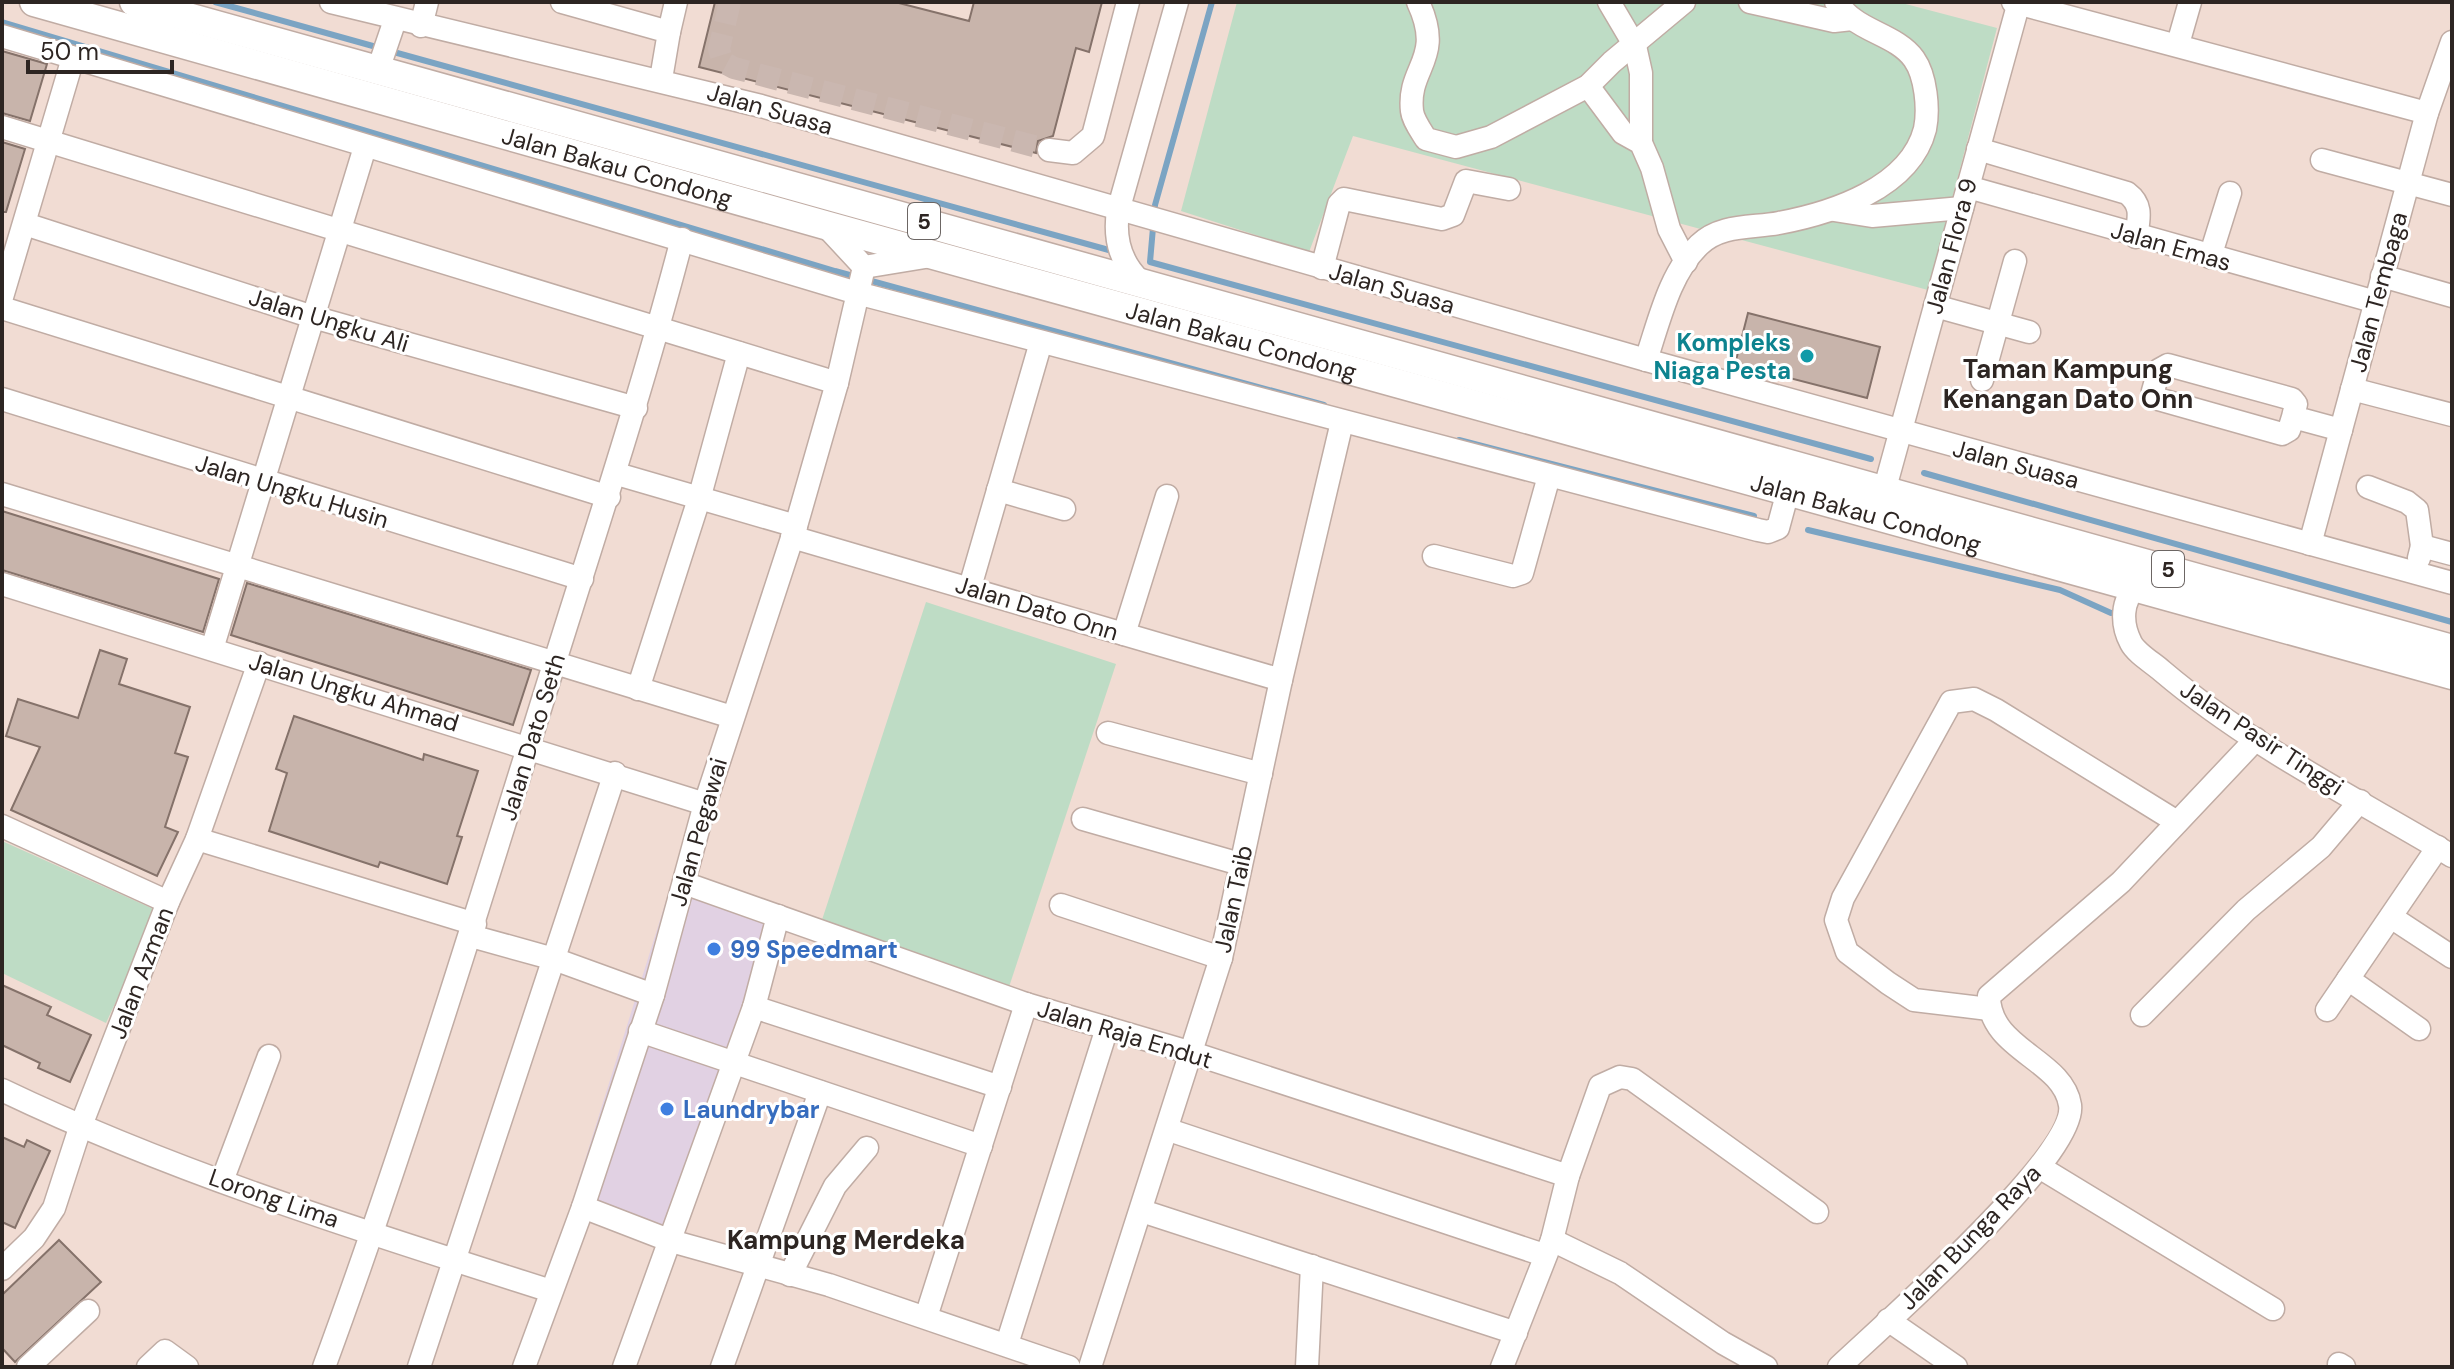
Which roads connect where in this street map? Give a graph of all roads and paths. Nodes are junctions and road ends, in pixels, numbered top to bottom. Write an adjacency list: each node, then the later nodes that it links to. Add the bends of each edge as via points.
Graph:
1 (34, 2): 43 (main road, Jalan Bakau Condong / 5)
2 (134, 2): 22 (main road, Jalan Bakau Condong / 5)
3 (331, 2): 22 (street, Jalan Suasa)
4 (427, 2): 17 (street)
5 (562, 2): 18 (street)
6 (676, 2): 18 (street)
7 (1128, 2): 33 (street, via 1093,136 1073,153)
8 (1177, 2): 41 (street)
9 (1418, 2): 26 (street, via 1429,46 1413,87 1412,114 1426,139 1456,147 1491,137)
10 (1609, 2): 23 (street)
11 (1684, 2): 23 (street)
12 (1750, 2): 16 (street, via 1834,21)
13 (1836, 2): 16 (street)
14 (2190, 2): 21 (street)
15 (2017, 3): 21 (street); 32 (street, Jalan Flora 9)
16 (1852, 19): 40 (street, via 1914,59 1927,118 1909,162 1892,178)
17 (421, 26): 22 (street, Jalan Suasa); 25 (street, Jalan Suasa)
18 (669, 32): 25 (street)
19 (2, 36): 24 (street)
20 (2452, 42): 27 (street, Jalan Tembaga)
21 (2178, 44): 27 (street)
22 (387, 45): 52 (main road, Jalan Bakau Condong / 5)
23 (1635, 46): 26 (street); 30 (street, via 1641,73)
24 (73, 58): 29 (street); 31 (street)
25 (661, 79): 41 (street, Jalan Suasa, via 763,95)
26 (1588, 86): 30 (street, via 1623,133)
27 (2427, 113): 35 (street, Jalan Tembaga)
28 (2, 127): 29 (street)
29 (49, 142): 42 (street); 44 (street)
30 (1641, 143): 50 (street, via 1669,229)
31 (365, 147): 44 (street); 46 (street)
32 (1978, 149): 39 (street, Jalan Flora 9); 45 (street, via 2127,193 2140,212)
33 (1049, 150)
34 (2322, 160): 35 (street)
35 (2408, 183): 38 (street); 53 (street, Jalan Tembaga)
36 (1509, 189): 51 (street, via 1466,181 1453,215 1442,219 1344,199)
37 (2230, 193): 48 (street)
38 (2452, 195)
39 (1965, 198): 40 (street, via 1872,216); 45 (street, Jalan Emas); 58 (street, Jalan Flora 9)
40 (1834, 210): 50 (street, via 1724,230 1700,244)
41 (1117, 220): 51 (street, Jalan Suasa, via 1141,217); 52 (street)
42 (25, 224): 56 (street); 60 (street, Jalan Ungku Ali)
43 (825, 225): 47 (main road, Jalan Bakau Condong / 5); 54 (street)
44 (340, 231): 60 (street); 62 (street)
45 (2136, 237): 48 (street, Jalan Emas)
46 (682, 239): 54 (street); 62 (street, Jalan Dato Seth)
47 (939, 257): 54 (street, via 899,259); 85 (main road, Jalan Bakau Condong / 5)
48 (2210, 257): 57 (street, Jalan Emas)
49 (2015, 261): 61 (street)
50 (1686, 262): 66 (street, via 1670,288)
51 (1322, 268): 66 (street, Jalan Suasa)
52 (1133, 274): 90 (main road, Jalan Bakau Condong / 5)
53 (2382, 276): 55 (street); 57 (street, Jalan Tembaga)
54 (860, 280): 64 (street); 68 (street, Jalan Pegawai)
55 (2452, 296)
56 (2, 297)
57 (2376, 302): 69 (street, Jalan Tembaga)
58 (1935, 306): 61 (street); 79 (street, Jalan Flora 9)
59 (2, 308): 70 (street)
60 (313, 317): 70 (street); 72 (street, Jalan Ungku Ali)
61 (1998, 324): 63 (street); 67 (street)
62 (659, 328): 65 (street); 72 (street, Jalan Dato Seth)
63 (2029, 332)
64 (1041, 342): 76 (street); 84 (street)
65 (739, 353): 68 (street); 89 (street)
66 (1646, 360): 79 (street, Jalan Suasa)
67 (1982, 380)
68 (837, 383): 92 (street, Jalan Pegawai)
69 (2352, 389): 74 (street); 78 (street, Jalan Tembaga)
70 (289, 397): 82 (street); 88 (street)
71 (2, 399): 82 (street, Jalan Ungku Husin)
72 (636, 408): 80 (street, Jalan Dato Seth)
73 (2383, 411): 77 (street)
74 (2452, 415)
75 (2293, 417): 75 (street, via 2292,399 2168,365 2159,370 2153,391 2158,399 2282,434); 78 (street)
76 (1342, 422): 81 (street); 110 (street, Jalan Taib)
77 (2452, 429)
78 (2341, 430): 93 (street, Jalan Tembaga)
79 (1900, 432): 90 (street, Jalan Flora 9); 93 (street, Jalan Suasa)
80 (617, 474): 88 (street, Jalan Dato Seth); 89 (street, Jalan Dato Onn)
81 (1549, 476): 85 (street, via 1768,532 1778,528); 96 (street, via 1522,573 1513,576)
82 (263, 482): 97 (street); 99 (street, Jalan Ungku Husin)
83 (2368, 487): 94 (street, via 2417,510)
84 (998, 490): 91 (street); 102 (street)
85 (1788, 491): 90 (main road, Jalan Bakau Condong / 5)
86 (2, 494): 97 (street)
87 (1167, 496): 104 (street)
88 (609, 497): 99 (street, Jalan Dato Seth)
89 (699, 499): 92 (street, Jalan Dato Onn); 111 (street)
90 (1881, 502): 103 (main road, Jalan Bakau Condong / 5); 106 (main road, Jalan Bakau Condong / 5)
91 (1064, 509)
92 (794, 531): 102 (street, Jalan Dato Onn); 112 (street, Jalan Pegawai)
93 (2310, 544): 98 (street, Jalan Suasa)
94 (2422, 546): 95 (street); 98 (street)
95 (2452, 554)
96 (1434, 556)
97 (236, 568): 105 (street); 107 (street)
98 (2415, 573): 100 (street, Jalan Suasa)
99 (582, 579): 107 (street, Jalan Dato Seth)
100 (2452, 583)
101 (2, 584): 105 (street, Jalan Ungku Ahmad)
102 (970, 587): 104 (street, Jalan Dato Onn)
103 (2132, 591): 109 (main road, Jalan Bakau Condong / 5); 114 (street, Jalan Pasir Tinggi, via 2124,611 2131,644)
104 (1124, 634): 110 (street, Jalan Dato Onn)
105 (212, 649): 108 (street, Jalan Ungku Ahmad)
106 (2452, 649)
107 (556, 661): 111 (street); 115 (street, Jalan Dato Seth)
108 (259, 663): 115 (street, Jalan Ungku Ahmad); 123 (street, Jalan Azman)
109 (2452, 675)
110 (1281, 680): 117 (street, Jalan Taib)
111 (638, 689): 112 (street)
112 (732, 717): 119 (street, Jalan Pegawai)
113 (1108, 733): 117 (street)
114 (2256, 739): 118 (street, Jalan Pasir Tinggi); 121 (street)
115 (528, 746): 116 (street, Jalan Ungku Ahmad); 131 (street, Jalan Dato Seth)
116 (615, 773): 119 (street, Jalan Ungku Ahmad); 134 (street)
117 (1261, 774): 125 (street, Jalan Taib)
118 (2360, 801): 124 (street, Jalan Pasir Tinggi); 140 (street, via 2321,847 2246,910)
119 (705, 804): 126 (street, Jalan Pegawai)
120 (1083, 819): 125 (street)
121 (2177, 822): 141 (street, via 2121,882 1997,986 1989,996); 141 (street, via 1996,710 1974,699 1951,702 1843,898 1836,920 1847,952 1914,1000)
122 (2, 826): 127 (street)
123 (197, 839): 127 (street, Jalan Azman); 131 (street)
124 (2445, 852): 130 (street)
125 (1240, 864): 133 (street, Jalan Taib)
126 (684, 883): 129 (street, Jalan Raja Endut); 136 (street, Jalan Pegawai)
127 (168, 902): 151 (street, Jalan Azman)
128 (1061, 905): 133 (street)
129 (778, 916): 137 (street, Jalan Raja Endut); 138 (street)
130 (2391, 917): 132 (street); 135 (street)
131 (473, 930): 134 (street); 161 (street, Jalan Dato Seth)
132 (2452, 957)
133 (1221, 958): 145 (street, Jalan Taib)
134 (554, 959): 136 (street); 164 (street)
135 (2348, 979): 139 (street); 143 (street)
136 (653, 995): 144 (street, Jalan Pegawai)
137 (1026, 1004): 142 (street, Jalan Raja Endut); 148 (street)
138 (754, 1007): 147 (street); 148 (street)
139 (2327, 1010)
140 (2142, 1015)
141 (1992, 1017): 155 (street, Jalan Bunga Raya, via 2059,1083 2070,1105 2067,1125)
142 (1107, 1028): 145 (street, Jalan Raja Endut); 175 (street)
143 (2419, 1029)
144 (640, 1031): 147 (street); 158 (street, Jalan Pegawai)
145 (1192, 1053): 152 (street, Jalan Taib); 156 (street, Jalan Raja Endut)
146 (269, 1056): 157 (street)
147 (735, 1063): 150 (street); 162 (street)
148 (1000, 1087): 153 (street)
149 (2, 1090): 151 (street, Lorong Lima)
150 (820, 1092): 153 (street); 166 (street)
151 (80, 1128): 157 (street, Lorong Lima); 165 (street, Jalan Azman, via 54,1208 34,1238)
152 (1169, 1130): 159 (street, Jalan Taib); 163 (street)
153 (981, 1146): 172 (street)
154 (867, 1148): 168 (street, via 835,1186)
155 (2041, 1168): 170 (street); 173 (street, Jalan Bunga Raya)
156 (1568, 1176): 160 (street, via 1600,1086 1620,1077 1632,1079); 163 (street)
157 (222, 1181): 161 (street, Lorong Lima)
158 (583, 1207): 162 (street); 169 (street, Jalan Pegawai)
159 (1142, 1211): 167 (street); 185 (street, Jalan Taib)
160 (1817, 1212)
161 (373, 1232): 164 (street, Lorong Lima); 179 (street, Jalan Dato Seth)
162 (671, 1241): 166 (street); 182 (street)
163 (1548, 1248): 174 (street); 188 (street, via 1620,1273)
164 (456, 1261): 169 (street, Lorong Lima); 180 (street)
165 (5, 1262)
166 (759, 1266): 168 (street); 183 (street)
167 (1312, 1266): 174 (street); 186 (street)
168 (790, 1275): 172 (street)
169 (551, 1291): 181 (street, Jalan Pegawai)
170 (2273, 1309)
171 (88, 1311): 176 (street)
172 (926, 1317): 175 (street)
173 (1888, 1320): 189 (street, Jalan Bunga Raya); 190 (street)
174 (1516, 1333): 187 (street)
175 (1007, 1344): 184 (street)
176 (28, 1367)
177 (148, 1367): 178 (street, via 165,1351)
178 (187, 1367)
179 (324, 1367)
180 (419, 1367)
181 (524, 1367)
182 (624, 1367)
183 (722, 1367)
184 (1069, 1367)
185 (1090, 1367)
186 (1307, 1367)
187 (1502, 1367)
188 (1766, 1367)
189 (1839, 1367)
190 (1956, 1367)

